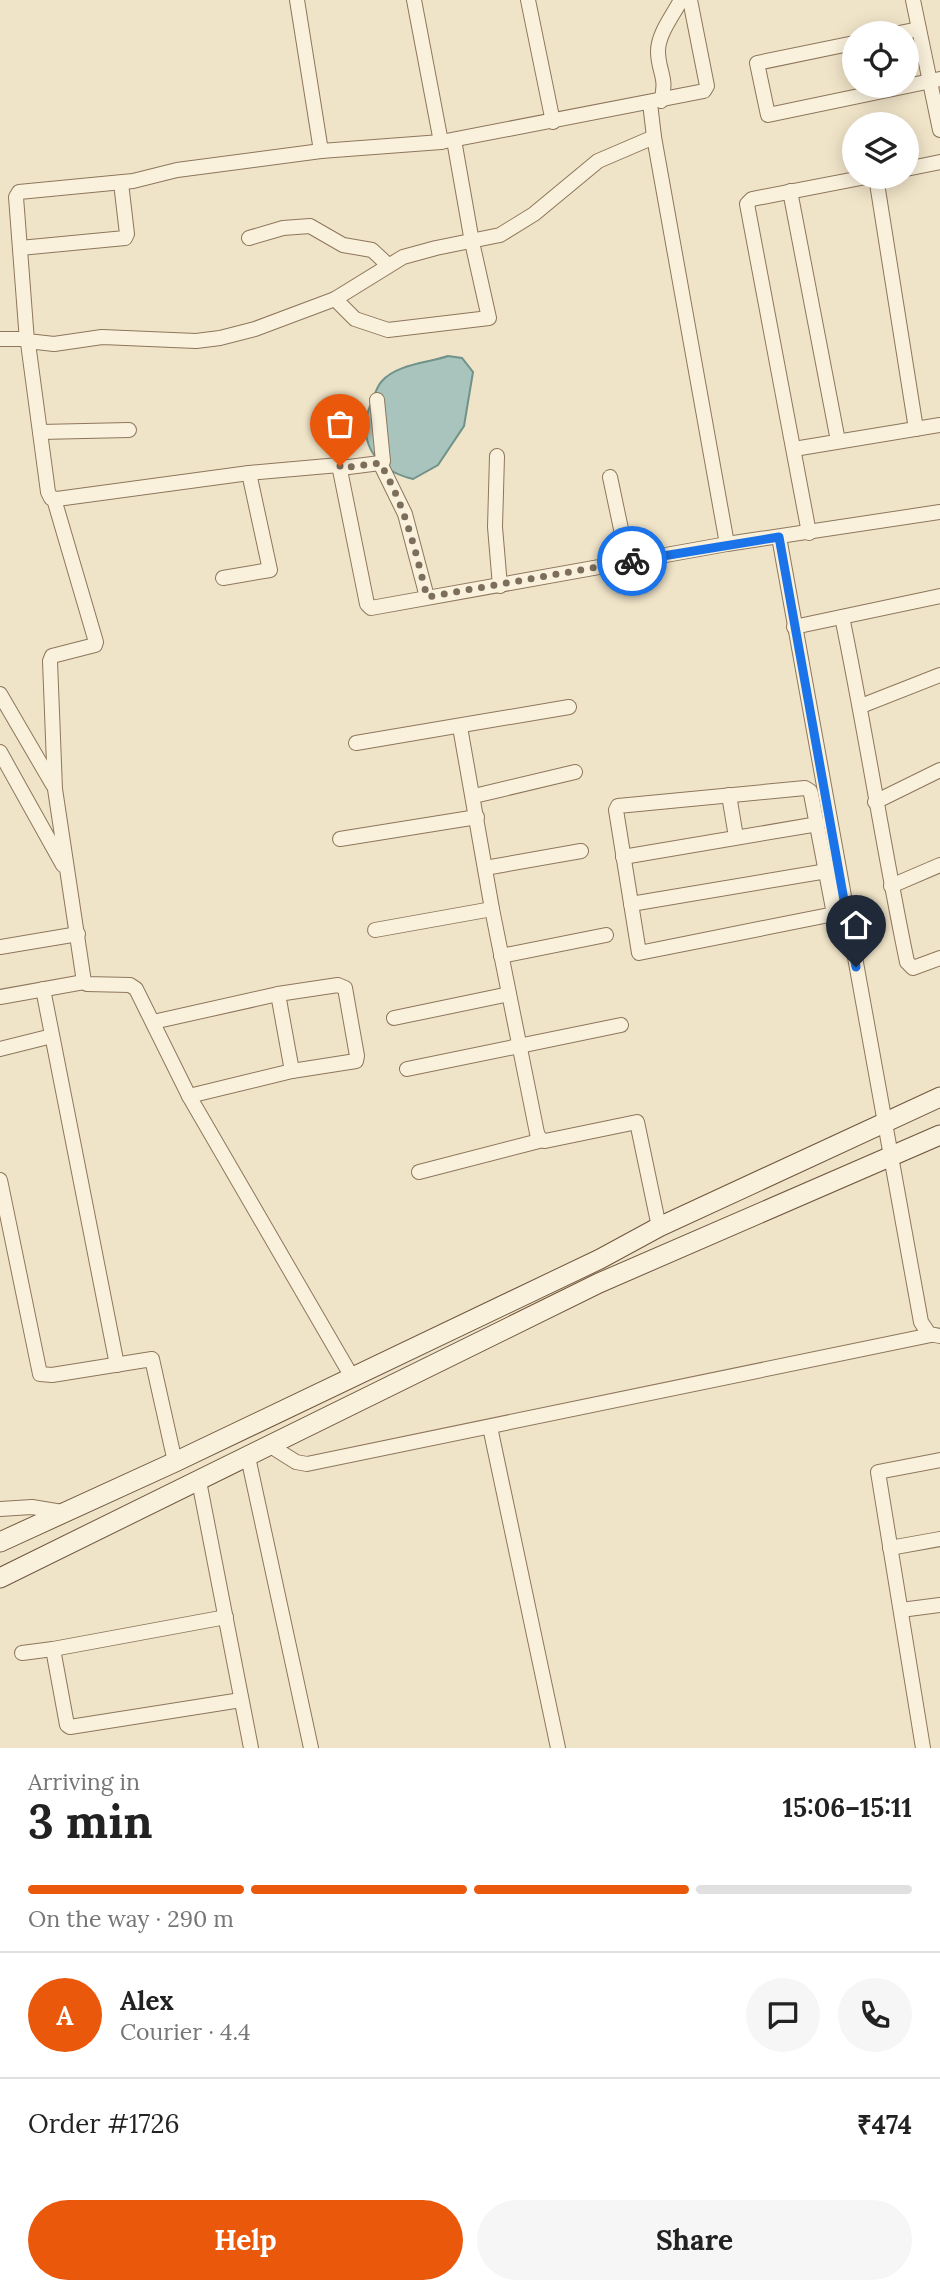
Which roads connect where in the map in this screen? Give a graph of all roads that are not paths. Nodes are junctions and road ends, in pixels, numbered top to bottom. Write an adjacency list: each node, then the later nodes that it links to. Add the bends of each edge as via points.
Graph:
1 (297, 0): 17 (street)
2 (414, 0): 16 (street)
3 (528, 0): 13 (street)
4 (681, 0): 12 (street, via 658,48 665,85)
5 (690, 0): 12 (street, via 707,88)
6 (913, 0): 7 (street)
7 (917, 21)
8 (919, 29): 10 (street)
9 (842, 45): 11 (street, via 757,63 768,115)
10 (935, 80): 14 (street)
11 (849, 98)
12 (656, 102): 13 (street); 15 (street)
13 (553, 122): 16 (street)
14 (940, 130)
15 (654, 137): 25 (street, via 598,162 512,229); 47 (street)
16 (447, 141): 17 (street); 25 (street)
17 (321, 150): 21 (street, via 177,170)
18 (940, 162): 19 (street)
19 (919, 166)
20 (842, 181): 23 (street)
21 (121, 183): 26 (street, via 19,191); 26 (street, via 125,238)
22 (878, 189): 33 (street)
23 (790, 191): 36 (street); 37 (street, via 747,204)
24 (249, 238): 27 (street, via 310,226 343,245 369,248)
25 (472, 242): 27 (street, via 403,257); 28 (street, via 488,319 388,330 355,319)
26 (20, 248): 30 (street)
27 (388, 265): 28 (street)
28 (335, 299): 30 (street, via 220,338)
29 (0, 339): 30 (street)
30 (27, 341): 35 (street)
31 (377, 400): 39 (street)
32 (940, 425): 33 (street)
33 (916, 429): 36 (street)
34 (129, 430): 35 (street)
35 (40, 432): 43 (street, via 47,492)
36 (838, 441): 37 (street)
37 (794, 449): 45 (street)
38 (497, 456): 50 (street, via 495,527)
39 (380, 463): 40 (street); 52 (street, via 405,514)
40 (341, 468): 41 (street); 52 (street, via 368,605 373,608)
41 (249, 473): 43 (street); 49 (street, via 270,569)
42 (610, 477): 48 (street)
43 (54, 499): 65 (street, via 96,643 50,659)
44 (940, 512): 45 (street)
45 (809, 533): 46 (street)
46 (779, 537): 47 (street); 54 (street)
47 (727, 544): 48 (street)
48 (628, 562): 50 (street)
49 (223, 578)
50 (500, 586): 52 (street)
51 (940, 596): 53 (street)
52 (427, 597)
53 (842, 617): 54 (street); 57 (street)
54 (794, 626): 80 (street)
55 (940, 675): 57 (street)
56 (0, 694): 60 (street)
57 (861, 706): 68 (street)
58 (569, 707): 59 (street)
59 (460, 727): 61 (street); 67 (street)
60 (29, 743): 62 (street); 65 (street)
61 (356, 743)
62 (0, 750): 78 (street)
63 (940, 770): 68 (street)
64 (575, 772): 67 (street)
65 (55, 789): 78 (street)
66 (729, 794): 70 (street, via 808,789); 71 (street); 74 (street, via 618,806)
67 (474, 796): 69 (street)
68 (875, 802): 79 (street)
69 (477, 817): 72 (street); 76 (street)
70 (818, 824): 71 (street); 77 (street)
71 (736, 837): 74 (street)
72 (340, 839)
73 (581, 850): 76 (street)
74 (623, 857): 81 (street)
75 (940, 865): 79 (street)
76 (485, 869): 82 (street)
77 (827, 871): 80 (street); 81 (street)
78 (69, 875): 84 (street)
79 (891, 886): 88 (street, via 909,966)
80 (837, 890): 81 (street, via 832,915 639,953); 104 (street)
81 (631, 904)
82 (492, 909): 83 (street); 87 (street)
83 (375, 930)
84 (78, 934): 86 (street); 89 (street)
85 (606, 936): 87 (street)
86 (0, 947)
87 (501, 956): 92 (street)
88 (940, 958)
89 (83, 982): 90 (street); 95 (street, via 134,987)
90 (43, 989): 93 (street); 97 (street)
91 (278, 993): 95 (street); 101 (street); 101 (street, via 338,985 346,990 357,1060)
92 (509, 994): 94 (street); 98 (street)
93 (0, 997)
94 (394, 1018)
95 (152, 1022): 102 (street)
96 (621, 1026): 98 (street)
97 (52, 1036): 99 (street); 112 (street)
98 (519, 1047): 100 (street); 106 (street, via 537,1133)
99 (0, 1049)
100 (407, 1069)
101 (292, 1072): 102 (street)
102 (190, 1096): 113 (street)
103 (940, 1097): 104 (main road)
104 (884, 1122): 107 (street); 110 (main road)
105 (940, 1135): 107 (main road)
106 (543, 1140): 108 (street); 110 (street, via 637,1122)
107 (893, 1156): 111 (street, via 921,1322 924,1330); 115 (main road, via 599,1283)
108 (419, 1172)
109 (0, 1180): 112 (street, via 39,1372 52,1375)
110 (659, 1227): 113 (main road)
111 (936, 1336): 114 (street)
112 (117, 1365): 118 (street, via 153,1360)
113 (352, 1377): 118 (main road)
114 (490, 1427): 115 (street, via 307,1464); 134 (street)
115 (269, 1446): 116 (main road)
116 (248, 1457): 119 (main road); 133 (street)
117 (940, 1460): 124 (street, via 878,1472)
118 (176, 1462): 121 (main road)
119 (199, 1481): 125 (main road); 128 (street)
120 (0, 1509): 121 (street, via 32,1507)
121 (62, 1512): 123 (main road)
122 (940, 1539): 124 (street)
123 (0, 1542)
124 (890, 1548): 127 (street)
125 (0, 1578)
126 (940, 1605): 127 (street)
127 (901, 1610): 135 (street)
128 (226, 1617): 129 (street); 131 (street)
129 (53, 1650): 130 (street); 131 (street, via 69,1727)
130 (22, 1653)
131 (242, 1700): 132 (street)
132 (251, 1748)
133 (311, 1748)
134 (558, 1748)
135 (923, 1748)

